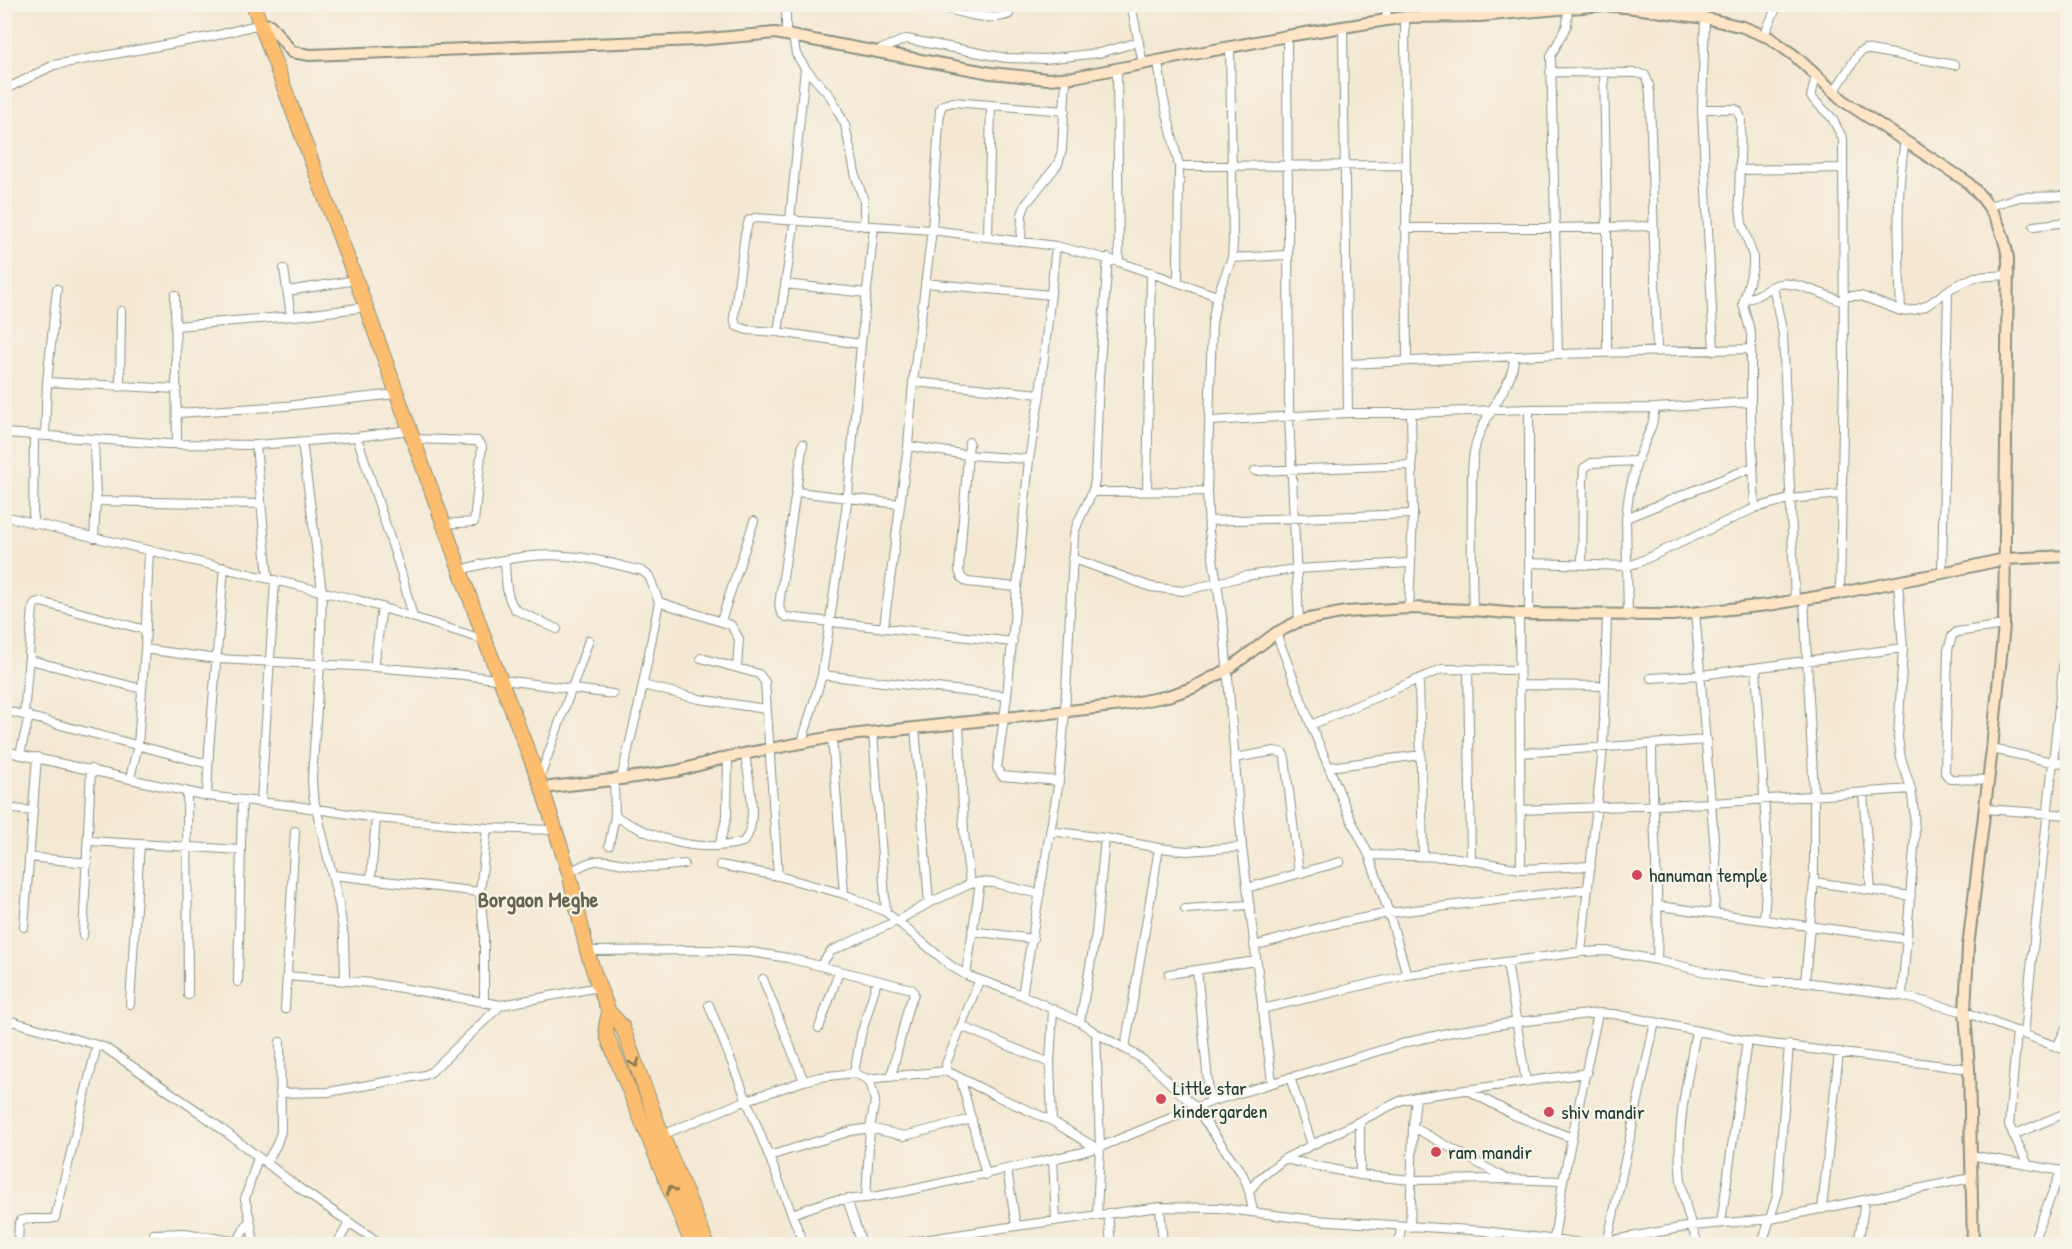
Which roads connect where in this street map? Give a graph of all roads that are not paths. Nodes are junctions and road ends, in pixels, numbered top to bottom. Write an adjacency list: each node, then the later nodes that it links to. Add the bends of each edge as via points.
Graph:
1 (253, 4): 13 (highway)
2 (786, 4): 15 (street)
3 (935, 4): 4 (street, via 961,14 1001,17 1009,14)
4 (1010, 4)
5 (1131, 4): 18 (street)
6 (1386, 4): 12 (street)
7 (1778, 4): 16 (street)
8 (1564, 6): 9 (street); 11 (street, via 1604,5); 26 (street, via 1567,25 1551,56)
9 (1496, 9): 10 (street)
10 (1405, 17): 12 (street); 39 (street)
11 (1705, 18): 16 (street); 33 (street)
12 (1387, 20): 14 (street)
13 (260, 24): 15 (street, via 270,25 292,52 310,55); 30 (street, via 54,65); 65 (highway)
14 (1343, 28): 17 (street); 37 (street)
15 (790, 35): 20 (street); 24 (street)
16 (1764, 35): 28 (street)
17 (1287, 36): 19 (street); 36 (street)
18 (1139, 42): 20 (street, via 1098,53 1046,59 1006,58 906,39); 22 (street)
19 (1230, 47): 21 (street); 38 (street)
20 (877, 51): 29 (street, via 991,73)
21 (1158, 61): 22 (street); 40 (street)
22 (1143, 64): 25 (street)
23 (1955, 65): 31 (street, via 1865,49 1858,53)
24 (805, 68): 45 (street); 47 (street, via 831,97 845,125 864,201)
25 (1117, 69): 29 (street); 61 (street)
26 (1550, 72): 27 (street); 53 (street)
27 (1604, 72): 48 (street, via 1641,73 1647,78); 51 (street)
28 (1816, 76): 31 (street); 41 (street, via 1811,98 1842,135)
29 (1066, 78): 34 (street)
30 (4, 90)
31 (1834, 92): 35 (street)
32 (991, 105): 34 (street); 54 (street, via 953,102 940,110); 55 (street)
33 (1702, 109): 42 (street, via 1738,111); 88 (street)
34 (1065, 111): 56 (street, via 1058,164 1026,204)
35 (1905, 141): 44 (street, via 1966,181); 81 (street, via 1900,195)
36 (1287, 164): 37 (street); 38 (street); 58 (street)
37 (1346, 164): 39 (street); 93 (street)
38 (1233, 165): 40 (street); 60 (street)
39 (1405, 165): 52 (street)
40 (1179, 166): 66 (street)
41 (1843, 168): 42 (street); 78 (street)
42 (1740, 170): 77 (street, via 1742,223 1753,256)
43 (2067, 196): 44 (street, via 2020,197)
44 (1989, 206): 64 (street, via 2005,240)
45 (792, 219): 47 (street); 68 (street); 84 (street, via 749,220 734,317 741,328)
46 (2067, 222): 49 (street)
47 (864, 226): 50 (street)
48 (1653, 226): 51 (street); 87 (street)
49 (2034, 226)
50 (874, 227): 54 (street); 73 (street)
51 (1607, 227): 53 (street); 89 (street)
52 (1405, 228): 53 (street); 92 (street)
53 (1554, 228): 90 (street)
54 (932, 230): 55 (street); 67 (street)
55 (988, 237): 56 (street)
56 (1021, 241): 57 (street)
57 (1056, 246): 59 (street); 75 (street)
58 (1287, 255): 60 (street); 107 (street)
59 (1108, 258): 61 (street); 130 (street)
60 (1232, 258): 76 (street)
61 (1119, 262): 63 (street)
62 (284, 269): 71 (street)
63 (1151, 272): 66 (street); 131 (street)
64 (2008, 274): 72 (street, via 1976,277); 151 (street)
65 (356, 280): 71 (street); 79 (highway)
66 (1178, 281): 76 (street)
67 (925, 283): 75 (street); 95 (street)
68 (785, 285): 73 (street); 84 (street)
69 (1773, 287): 77 (street); 78 (street, via 1791,284); 134 (street, via 1782,334)
70 (57, 289): 94 (street)
71 (288, 291): 82 (street)
72 (1948, 291): 81 (street, via 1926,306); 160 (street)
73 (866, 293): 85 (street)
74 (175, 295): 83 (street)
75 (1051, 295): 99 (street)
76 (1217, 296): 108 (street, via 1212,324)
77 (1744, 299): 86 (street)
78 (1844, 299): 81 (street, via 1861,296); 132 (street)
79 (366, 308): 82 (street); 98 (highway)
80 (121, 311): 96 (street)
81 (1901, 311)
82 (291, 316): 83 (street)
83 (176, 326): 97 (street)
84 (778, 332): 85 (street)
85 (861, 344): 133 (street)
86 (1752, 349): 88 (street); 100 (street)
87 (1657, 351): 88 (street); 89 (street)
88 (1714, 351)
89 (1607, 352): 90 (street)
90 (1558, 354): 91 (street)
91 (1514, 356): 92 (street); 103 (street, via 1511,374)
92 (1407, 361): 93 (street)
93 (1348, 364): 105 (street)
94 (47, 382): 96 (street); 112 (street)
95 (913, 382): 99 (street); 120 (street)
96 (120, 387): 97 (street)
97 (177, 389): 104 (street)
98 (396, 394): 104 (street); 110 (highway)
99 (1040, 394): 122 (street)
100 (1751, 402): 101 (street); 125 (street)
101 (1655, 408): 102 (street); 123 (street)
102 (1529, 409): 103 (street); 154 (street)
103 (1489, 412): 106 (street); 171 (street, via 1473,460)
104 (178, 413): 117 (street)
105 (1348, 413): 106 (street); 107 (street)
106 (1411, 413): 124 (street)
107 (1289, 417): 108 (street); 126 (street)
108 (1210, 421): 128 (street)
109 (4, 433): 111 (street)
110 (411, 434): 113 (street); 146 (highway); 146 (street, via 477,441 482,446 474,522)
111 (34, 436): 112 (street); 145 (street)
112 (45, 436): 114 (street)
113 (357, 437): 115 (street); 176 (street)
114 (94, 439): 117 (street); 135 (street)
115 (302, 442): 119 (street); 165 (street)
116 (969, 442): 121 (street)
117 (177, 444): 119 (street)
118 (803, 444): 129 (street)
119 (256, 446): 136 (street)
120 (908, 446): 121 (street); 137 (street)
121 (968, 455): 122 (street); 164 (street, via 958,560 961,577 978,584)
122 (1029, 459): 164 (street)
123 (1637, 461): 142 (street); 155 (street, via 1592,463 1584,468)
124 (1412, 465): 126 (street); 139 (street)
125 (1753, 467): 138 (street); 142 (street)
126 (1292, 470): 127 (street); 141 (street)
127 (1255, 471)
128 (1207, 491): 131 (street); 144 (street)
129 (797, 492): 133 (street); 177 (street, via 780,610 786,617)
130 (1094, 492): 131 (street); 150 (street, via 1076,522)
131 (1147, 492)
132 (1841, 494): 134 (street); 166 (street)
133 (848, 496): 137 (street); 177 (street)
134 (1789, 498): 138 (street); 167 (street)
135 (96, 501): 136 (street); 147 (street)
136 (261, 504): 161 (street)
137 (900, 504): 181 (street)
138 (1755, 508): 156 (street)
139 (1413, 514): 141 (street); 153 (street)
140 (4, 516): 145 (street)
141 (1294, 519): 144 (street); 158 (street)
142 (1626, 519): 156 (street)
143 (754, 521): 178 (street)
144 (1209, 521): 162 (street)
145 (33, 524): 147 (street)
146 (443, 524): 159 (highway)
147 (94, 538): 148 (street)
148 (149, 550): 157 (street); 183 (street)
149 (2067, 556): 151 (street)
150 (1072, 558): 162 (street, via 1169,591); 217 (street)
151 (2006, 559): 160 (street); 180 (street)
152 (505, 561): 159 (street); 168 (street, via 567,556 642,571 649,576); 182 (street, via 511,605)
153 (1410, 563): 158 (street); 170 (street)
154 (1530, 563): 155 (street); 173 (street)
155 (1582, 564): 156 (street)
156 (1627, 566): 175 (street)
157 (224, 567): 161 (street); 192 (street)
158 (1295, 569): 162 (street); 179 (street)
159 (460, 570): 185 (highway)
160 (1942, 573): 163 (street)
161 (272, 579): 165 (street); 195 (street)
162 (1216, 582): 201 (street)
163 (1898, 582): 166 (street); 189 (street)
164 (1016, 587): 188 (street)
165 (322, 591): 169 (street); 196 (street)
166 (1840, 593): 167 (street)
167 (1799, 600): 172 (street); 194 (street)
168 (659, 602): 178 (street); 208 (street)
169 (382, 607): 176 (street); 197 (street)
170 (1409, 608): 171 (street); 179 (street, via 1346,612)
171 (1473, 610): 173 (street)
172 (1695, 612): 175 (street); 204 (street)
173 (1524, 614): 174 (street); 202 (street)
174 (1606, 616): 175 (street); 210 (street)
175 (1628, 616)
176 (413, 617): 185 (street)
177 (830, 620): 181 (street); 203 (street)
178 (721, 621): 198 (street, via 736,631 740,647)
179 (1299, 621): 184 (street)
180 (2004, 625): 231 (street); 247 (street, via 1957,632 1948,650 1945,773 1950,779)
181 (884, 626): 188 (street)
182 (557, 629)
183 (146, 630): 190 (street); 193 (street, via 36,603)
184 (1276, 633): 201 (street); 221 (street)
185 (485, 640): 205 (highway)
186 (589, 640): 212 (street)
187 (2067, 640): 240 (street)
188 (1013, 642): 214 (street)
189 (1903, 648): 194 (street); 250 (street, via 1898,738)
190 (145, 650): 192 (street); 211 (street)
191 (701, 658): 198 (street)
192 (217, 659): 195 (street); 242 (street)
193 (30, 660): 211 (street); 218 (street)
194 (1807, 661): 199 (street); 253 (street)
195 (271, 662): 196 (street); 257 (street)
196 (320, 664): 197 (street); 263 (street, via 312,778)
197 (374, 667): 205 (street)
198 (737, 667): 215 (street, via 763,677)
199 (1756, 668): 204 (street); 255 (street)
200 (1468, 669): 202 (street); 207 (street, via 1442,669); 286 (street)
201 (1227, 670): 217 (street, via 1168,696); 239 (street)
202 (1520, 670): 209 (street)
203 (822, 675): 214 (street); 226 (street)
204 (1701, 675): 206 (street); 225 (street)
205 (500, 678): 212 (street); 249 (highway)
206 (1651, 678)
207 (1419, 680): 221 (street); 236 (street)
208 (643, 685): 215 (street, via 699,699); 246 (street)
209 (1520, 685): 210 (street); 233 (street)
210 (1604, 686): 229 (street)
211 (142, 689): 228 (street)
212 (572, 689): 213 (street); 249 (street)
213 (613, 694)
214 (1007, 696): 219 (street)
215 (766, 709): 230 (street)
216 (4, 710): 218 (street)
217 (1065, 712): 219 (street); 248 (street)
218 (27, 716): 228 (street); 234 (street)
219 (1004, 719): 220 (street); 248 (street, via 999,775)
220 (959, 723): 222 (street); 300 (street)
221 (1311, 725): 243 (street)
222 (915, 727): 223 (street); 308 (street)
223 (873, 732): 224 (street); 312 (street)
224 (832, 737): 226 (street); 305 (street)
225 (1707, 740): 227 (street); 258 (street)
226 (802, 742): 230 (street)
227 (1652, 744): 229 (street); 259 (street)
228 (138, 745): 242 (street); 245 (street)
229 (1603, 748): 233 (street); 260 (street)
230 (769, 749): 235 (street); 296 (street)
231 (1992, 749): 240 (street); 247 (street)
232 (4, 751): 234 (street)
233 (1521, 753): 264 (street)
234 (21, 754): 237 (street)
235 (745, 754): 238 (street); 279 (street, via 751,800 749,834 743,842)
236 (1421, 755): 243 (street); 284 (street)
237 (37, 757): 244 (street); 265 (street)
238 (728, 757): 246 (street, via 677,771); 279 (street, via 727,816)
239 (1234, 758): 280 (street); 294 (street, via 1283,753)
240 (2052, 762): 241 (street); 266 (street)
241 (2067, 763)
242 (208, 764): 254 (street)
243 (1329, 766): 283 (street)
244 (91, 769): 245 (street); 275 (street)
245 (130, 778): 251 (street)
246 (618, 780): 249 (street); 268 (street)
247 (1988, 780): 262 (street)
248 (1059, 781): 273 (street)
249 (541, 784): 271 (highway)
250 (1911, 789): 252 (street); 307 (street, via 1915,837)
251 (187, 792): 254 (street); 278 (street)
252 (1863, 793): 253 (street); 303 (street)
253 (1814, 795): 255 (street); 299 (street)
254 (207, 796): 256 (street)
255 (1766, 799): 258 (street); 315 (street, via 1768,860)
256 (242, 801): 257 (street); 282 (street)
257 (261, 801): 263 (street)
258 (1713, 803): 259 (street); 314 (street)
259 (1652, 806): 260 (street); 310 (street)
260 (1598, 807): 264 (street); 291 (street)
261 (4, 808): 265 (street)
262 (1985, 809): 266 (street); 355 (street, via 1968,947)
263 (316, 810): 269 (street); 295 (street)
264 (1520, 810): 292 (street)
265 (33, 811): 285 (street)
266 (2047, 814): 267 (street); 365 (street)
267 (2067, 815)
268 (615, 816): 277 (street); 279 (street, via 653,836 684,844)
269 (376, 818): 270 (street); 297 (street)
270 (487, 828): 271 (street); 304 (street)
271 (555, 830): 293 (highway)
272 (295, 831): 335 (street)
273 (1050, 831): 274 (street); 306 (street)
274 (1105, 838): 281 (street); 357 (street, via 1096,933)
275 (88, 841): 276 (street); 288 (street)
276 (140, 844): 278 (street); 347 (street)
277 (609, 844)
278 (187, 846): 282 (street); 343 (street)
279 (719, 846)
280 (1242, 847): 281 (street, via 1187,851); 301 (street)
281 (1159, 848): 371 (street)
282 (241, 850): 340 (street)
283 (1369, 855): 284 (street); 313 (street)
284 (1423, 856): 286 (street)
285 (28, 857): 288 (street); 317 (street)
286 (1471, 859): 292 (street)
287 (1340, 862): 294 (street)
288 (87, 863): 320 (street)
289 (684, 864): 293 (street, via 650,867 595,860)
290 (720, 865): 296 (street)
291 (1591, 866): 292 (street); 302 (street)
292 (1521, 868)
293 (569, 873): 324 (highway)
294 (1299, 873): 301 (street)
295 (333, 875): 297 (street); 337 (street, via 344,937)
296 (778, 876): 305 (street)
297 (371, 879): 304 (street)
298 (980, 882): 300 (street); 306 (street); 319 (street)
299 (1814, 882): 303 (street); 318 (street)
300 (970, 884): 308 (street)
301 (1247, 888): 309 (street)
302 (1588, 889): 313 (street); 325 (street)
303 (1870, 890): 307 (street)
304 (480, 892): 346 (street)
305 (844, 894): 312 (street)
306 (1040, 894): 321 (street)
307 (1911, 896): 322 (street)
308 (929, 903): 316 (street)
309 (1249, 905): 311 (street); 323 (street)
310 (1659, 906): 314 (street); 326 (street)
311 (1185, 909)
312 (886, 912): 316 (street)
313 (1389, 913): 323 (street); 334 (street)
314 (1714, 913): 315 (street)
315 (1764, 920): 318 (street)
316 (897, 921): 329 (street, via 831,951); 333 (street)
317 (24, 927)
318 (1809, 927): 322 (street); 341 (street)
319 (972, 931): 321 (street); 333 (street)
320 (83, 936)
321 (1033, 939): 344 (street)
322 (1906, 939): 345 (street)
323 (1254, 946): 327 (street)
324 (587, 951): 329 (street, via 752,952); 342 (highway)
325 (1581, 952): 326 (street, via 1606,951); 328 (street)
326 (1657, 960): 341 (street, via 1730,977)
327 (1256, 962): 330 (street); 352 (street)
328 (1507, 962): 334 (street); 358 (street)
329 (820, 966): 331 (street)
330 (1197, 970): 332 (street); 390 (street)
331 (839, 972): 338 (street); 362 (street)
332 (1169, 974)
333 (966, 975): 339 (street)
334 (1407, 975): 352 (street)
335 (287, 976): 337 (street); 350 (street)
336 (763, 979): 383 (street)
337 (345, 980): 346 (street)
338 (877, 981): 377 (street); 379 (street, via 914,992)
339 (979, 981): 344 (street); 361 (street)
340 (238, 982)
341 (1805, 982): 345 (street)
342 (599, 987): 348 (street); 353 (highway)
343 (188, 995)
344 (1022, 995): 351 (street)
345 (1902, 996): 355 (street)
346 (484, 1003): 348 (street)
347 (130, 1004)
348 (501, 1005): 387 (street, via 425,1075 328,1092)
349 (709, 1005): 389 (street)
350 (285, 1009)
351 (1053, 1009): 357 (street); 374 (street)
352 (1262, 1009): 384 (street)
353 (609, 1012): 398 (highway, one-way to 398, via 622,1026); 446 (highway, one-way to 353, via 607,1036)
354 (1598, 1012): 358 (street); 359 (street); 378 (street)
355 (1965, 1012): 365 (street); 375 (street)
356 (4, 1019): 368 (street)
357 (1080, 1022): 364 (street)
358 (1516, 1022): 380 (street, via 1408,1042); 385 (street)
359 (1655, 1022): 363 (street); 442 (street)
360 (2067, 1024): 370 (street)
361 (961, 1026): 374 (street); 376 (street, via 946,1064)
362 (819, 1028)
363 (1696, 1031): 366 (street); 435 (street, via 1682,1113 1680,1156)
364 (1096, 1033): 371 (street); 402 (street)
365 (2020, 1033): 370 (street); 399 (street, via 2008,1120)
366 (1747, 1041): 369 (street); 432 (street)
367 (280, 1042): 387 (street)
368 (97, 1045): 405 (street, via 202,1114); 443 (street, via 55,1218 21,1220)
369 (1789, 1046): 373 (street); 429 (street, via 1777,1196)
370 (2057, 1047): 372 (street)
371 (1125, 1048): 391 (street, via 1153,1067)
372 (2067, 1051)
373 (1839, 1052): 375 (street); 423 (street)
374 (1050, 1063): 394 (street)
375 (1969, 1069): 403 (street)
376 (947, 1071): 379 (street); 382 (street)
377 (854, 1073): 381 (street); 383 (street)
378 (1587, 1073): 385 (street); 400 (street)
379 (891, 1077): 381 (street)
380 (1290, 1077): 384 (street); 401 (street)
381 (867, 1079): 397 (street, via 875,1101)
382 (961, 1080): 393 (street); 394 (street)
383 (804, 1081): 389 (street)
384 (1272, 1082): 390 (street)
385 (1526, 1082): 386 (street)
386 (1467, 1090): 388 (street); 400 (street, via 1499,1108)
387 (280, 1093): 408 (street, via 281,1132)
388 (1416, 1097): 395 (street); 396 (street)
389 (747, 1100): 398 (street); 404 (street)
390 (1210, 1102): 391 (street)
391 (1195, 1107): 402 (street); 418 (street, via 1234,1160)
392 (2067, 1112): 399 (street)
393 (972, 1119): 397 (street, via 904,1136); 412 (street)
394 (1052, 1121): 402 (street)
395 (1360, 1121): 401 (street); 413 (street)
396 (1413, 1127): 415 (street); 416 (street)
397 (870, 1128): 404 (street); 419 (street)
398 (662, 1135): 447 (highway)
399 (2013, 1135): 409 (street)
400 (1572, 1138): 417 (street)
401 (1312, 1145): 407 (street)
402 (1098, 1148): 406 (street); 427 (street)
403 (1970, 1155): 409 (street); 414 (street)
404 (769, 1156): 426 (street)
405 (258, 1157): 408 (street); 428 (street, via 245,1199)
406 (1053, 1159): 410 (street); 430 (street)
407 (1284, 1159): 413 (street); 418 (street)
408 (266, 1163): 431 (street)
409 (2028, 1165): 411 (street)
410 (1007, 1169): 412 (street); 433 (street)
411 (2064, 1171): 459 (street)
412 (986, 1174): 419 (street)
413 (1360, 1175): 416 (street)
414 (1971, 1178): 421 (street); 458 (street)
415 (1506, 1179): 416 (street); 417 (street)
416 (1412, 1180): 434 (street)
417 (1563, 1181): 439 (street)
418 (1249, 1191): 424 (street)
419 (866, 1198): 420 (street)
420 (848, 1199): 426 (street); 448 (street)
421 (1865, 1201): 423 (street); 457 (street)
422 (1160, 1207): 424 (street); 425 (street); 451 (street)
423 (1822, 1209): 429 (street)
424 (1253, 1212): 434 (street)
425 (1108, 1213): 427 (street); 450 (street)
426 (792, 1214): 438 (street)
427 (1097, 1215): 430 (street)
428 (250, 1219): 440 (street); 444 (street)
429 (1771, 1219): 432 (street); 456 (street)
430 (1056, 1221): 433 (street)
431 (350, 1223): 441 (street); 445 (street)
432 (1721, 1223): 435 (street)
433 (1016, 1226): 449 (street)
434 (1405, 1226): 436 (street); 452 (street)
435 (1691, 1226): 442 (street); 455 (street)
436 (1493, 1232): 439 (street); 453 (street)
437 (154, 1234): 440 (street, via 185,1233)
438 (801, 1237)
439 (1554, 1239): 454 (street)
440 (237, 1243)
441 (378, 1244)
442 (1607, 1244): 454 (street)
443 (18, 1245)
444 (254, 1245)
445 (337, 1245)
446 (692, 1245)
447 (707, 1245)
448 (862, 1245)
449 (897, 1245)
450 (1111, 1245)
451 (1163, 1245)
452 (1399, 1245)
453 (1492, 1245)
454 (1591, 1245)
455 (1698, 1245)
456 (1762, 1245)
457 (1858, 1245)
458 (1973, 1245)
459 (2032, 1245)

